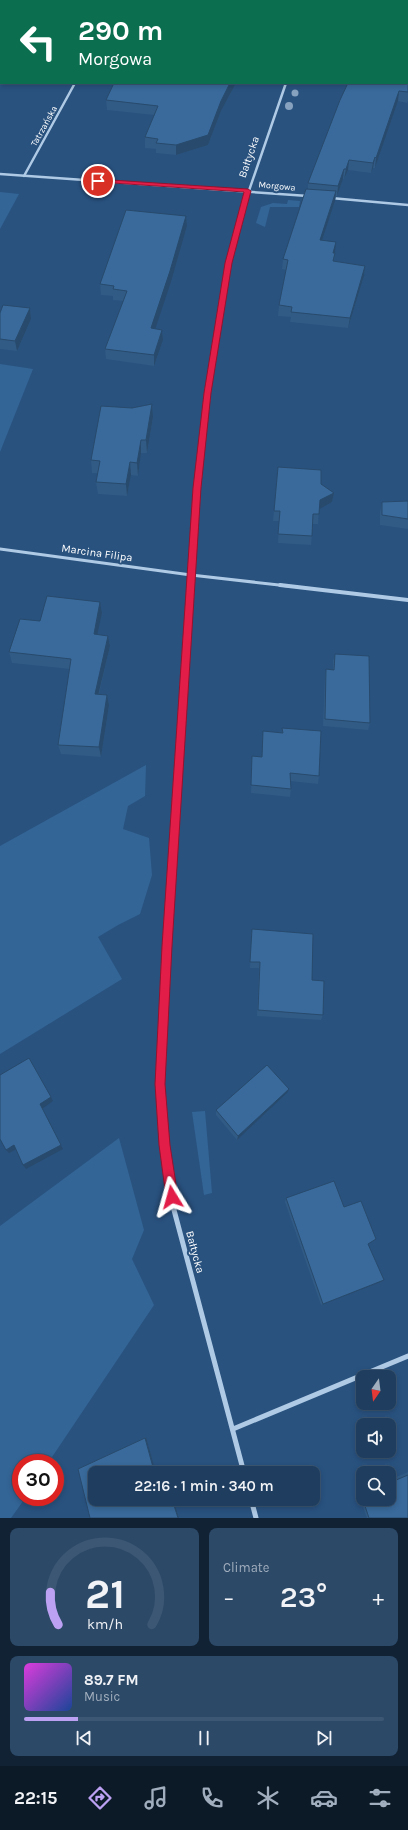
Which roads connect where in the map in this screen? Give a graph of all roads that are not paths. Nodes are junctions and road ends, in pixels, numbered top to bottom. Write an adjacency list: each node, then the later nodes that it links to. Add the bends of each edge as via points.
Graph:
1 (74, 84): 4 (street, Tatrzańska)
2 (286, 84): 5 (street, Bałtycka)
3 (0, 174): 4 (street, Morgowa)
4 (24, 176): 5 (street, Morgowa)
5 (248, 191): 6 (street, Morgowa); 10 (street, Bałtycka, via 229,263 207,393)
6 (315, 197)
7 (323, 197): 8 (street)
8 (408, 205)
9 (0, 549): 10 (street, Marcina Filipa)
10 (191, 575): 11 (street, Marcina Filipa); 13 (street, Bałtycka, via 160,1084 164,1145 174,1210)
11 (408, 600)
12 (408, 1356): 13 (street)
13 (233, 1429): 14 (street, Bałtycka)
14 (242, 1466)
15 (253, 1506): 16 (street)
16 (256, 1518)

